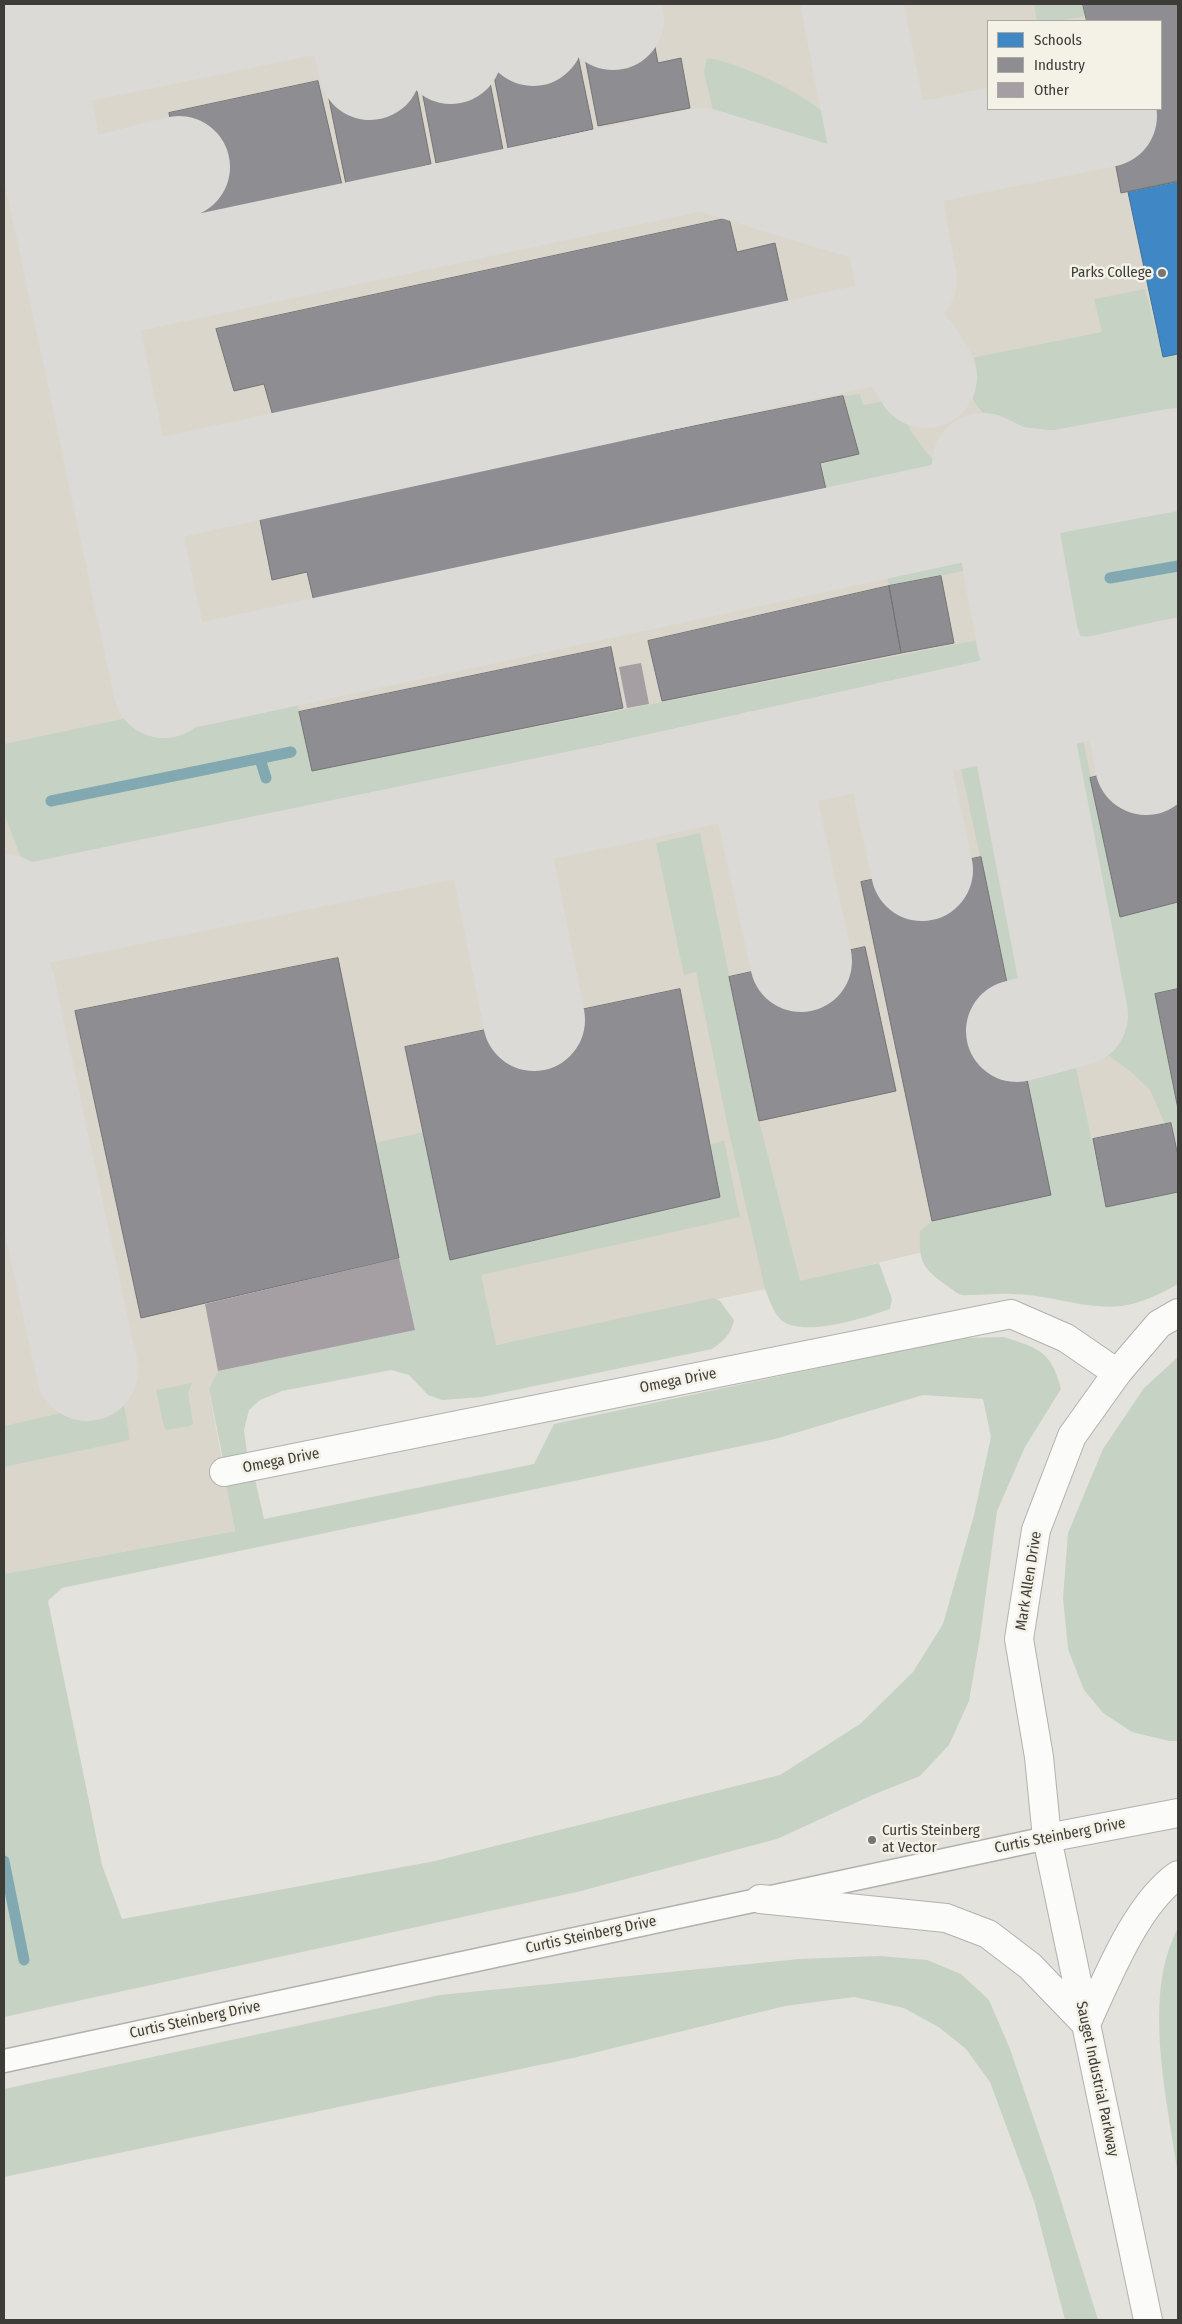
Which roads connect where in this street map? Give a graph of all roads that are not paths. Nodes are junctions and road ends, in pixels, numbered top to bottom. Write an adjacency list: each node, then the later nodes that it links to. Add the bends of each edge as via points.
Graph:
1 (1178, 1312): 2 (street, Mark Allen Drive, via 1159,1324)
2 (1117, 1373): 3 (street, Omega Drive, via 1066,1338 1010,1314); 5 (street, Mark Allen Drive, via 1072,1436 1036,1530 1020,1630)
3 (224, 1472)
4 (1178, 1813): 5 (street, Curtis Steinberg Drive)
5 (1047, 1838): 7 (lane, Curtis Steinberg Drive); 8 (street, Sauget Industrial Parkway)
6 (1178, 1875): 8 (street, via 1149,1904 1115,1960)
7 (760, 1900): 8 (street, via 946,1918 988,1934 1030,1966); 9 (lane, Curtis Steinberg Drive)
8 (1086, 2024): 10 (street, Sauget Industrial Parkway)
9 (4, 2061)
10 (1148, 2320)

